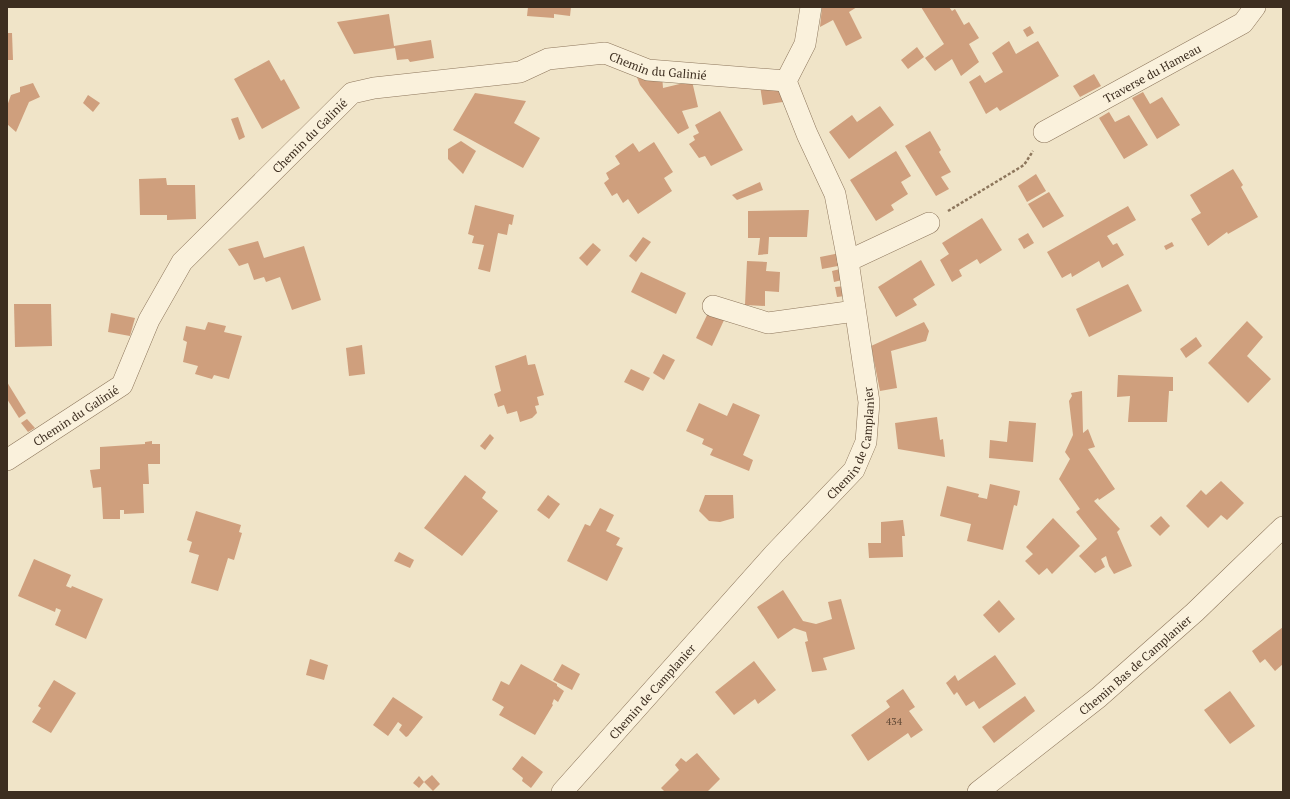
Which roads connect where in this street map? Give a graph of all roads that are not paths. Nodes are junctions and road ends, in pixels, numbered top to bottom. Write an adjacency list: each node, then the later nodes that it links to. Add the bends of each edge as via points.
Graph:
1 (811, 7): 3 (street, via 805,44)
2 (1255, 7): 4 (street, Traverse du Hameau, via 1243,23)
3 (786, 81): 6 (street, Chemin de Camplanier, via 834,194); 9 (street, Chemin du Galinié, via 648,70 605,53 548,59 520,72 374,88 352,93 182,262 149,320 122,385)
4 (1044, 132)
5 (929, 222): 6 (street)
6 (848, 261): 8 (street, Chemin de Camplanier)
7 (713, 306): 8 (street, via 768,323)
8 (855, 311): 11 (street, Chemin de Camplanier, via 868,402 866,442 854,470 774,554)
9 (7, 460)
10 (1283, 527): 12 (street, Chemin Bas de Camplanier, via 1195,612 1098,697)
11 (562, 792)
12 (978, 792)

